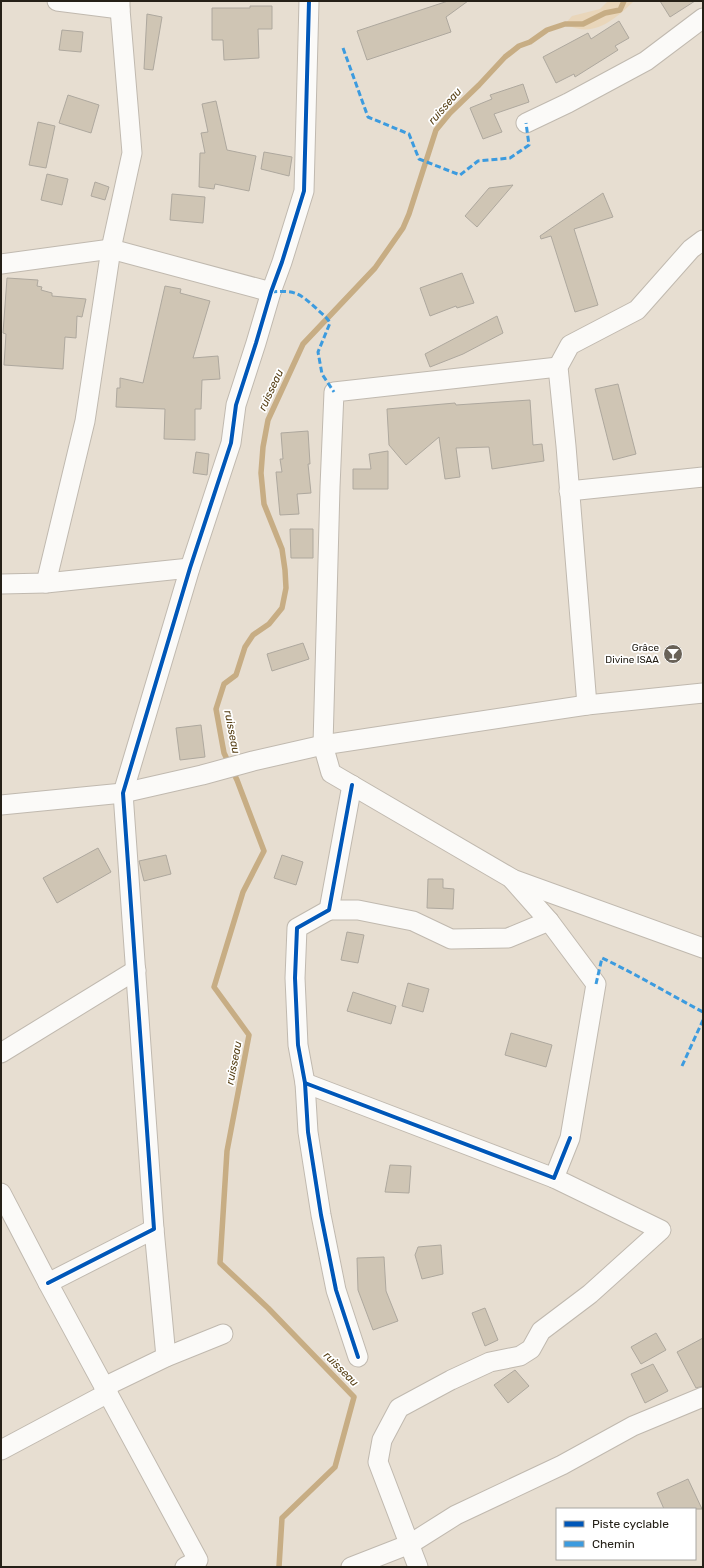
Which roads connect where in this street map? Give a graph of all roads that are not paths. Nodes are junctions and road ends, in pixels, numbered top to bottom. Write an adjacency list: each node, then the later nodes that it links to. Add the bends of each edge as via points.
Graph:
1 (57, 1): 3 (street)
2 (309, 1): 9 (street, via 304,191)
3 (120, 5): 7 (street, via 132,153)
4 (703, 18): 5 (street, via 646,61)
5 (526, 124)
6 (703, 240): 10 (street, via 691,249 637,310 570,345)
7 (111, 249): 8 (street); 9 (street); 14 (street, via 85,421)
8 (1, 264)
9 (271, 292): 13 (street, via 236,405 230,443)
10 (558, 367): 12 (street); 18 (street, via 334,392)
11 (703, 477): 12 (street)
12 (569, 491): 17 (street)
13 (190, 568): 14 (street); 20 (street)
14 (46, 583): 15 (street)
15 (1, 584)
16 (703, 693): 17 (street)
17 (587, 705): 18 (street)
18 (323, 745): 19 (street, via 331,773); 20 (street)
19 (352, 785): 22 (street); 23 (street)
20 (123, 793): 21 (street); 26 (street)
21 (1, 805)
22 (511, 878): 24 (street); 25 (street)
23 (329, 910): 24 (street, via 358,910 412,921 451,939 508,938); 28 (street, via 297,928 295,978 298,1045)
24 (549, 921): 29 (street, via 596,984 570,1138)
25 (703, 948)
26 (136, 970): 27 (street); 31 (street)
27 (1, 1053)
28 (305, 1083): 29 (street); 35 (street, via 308,1132 320,1215 336,1290)
29 (554, 1178): 39 (street, via 661,1230 590,1294 541,1331 531,1349 520,1356 490,1362 399,1408 382,1440 378,1462)
30 (1, 1193): 32 (street)
31 (154, 1229): 32 (street); 34 (street)
32 (48, 1284): 36 (street)
33 (223, 1334): 34 (street)
34 (166, 1357): 36 (street)
35 (358, 1357)
36 (106, 1390): 38 (street); 40 (street, via 198,1560)
37 (703, 1397): 39 (street, via 633,1426 562,1465 456,1515)
38 (1, 1450)
39 (410, 1544): 41 (street); 42 (street)
40 (185, 1567)
41 (351, 1567)
42 (418, 1567)

